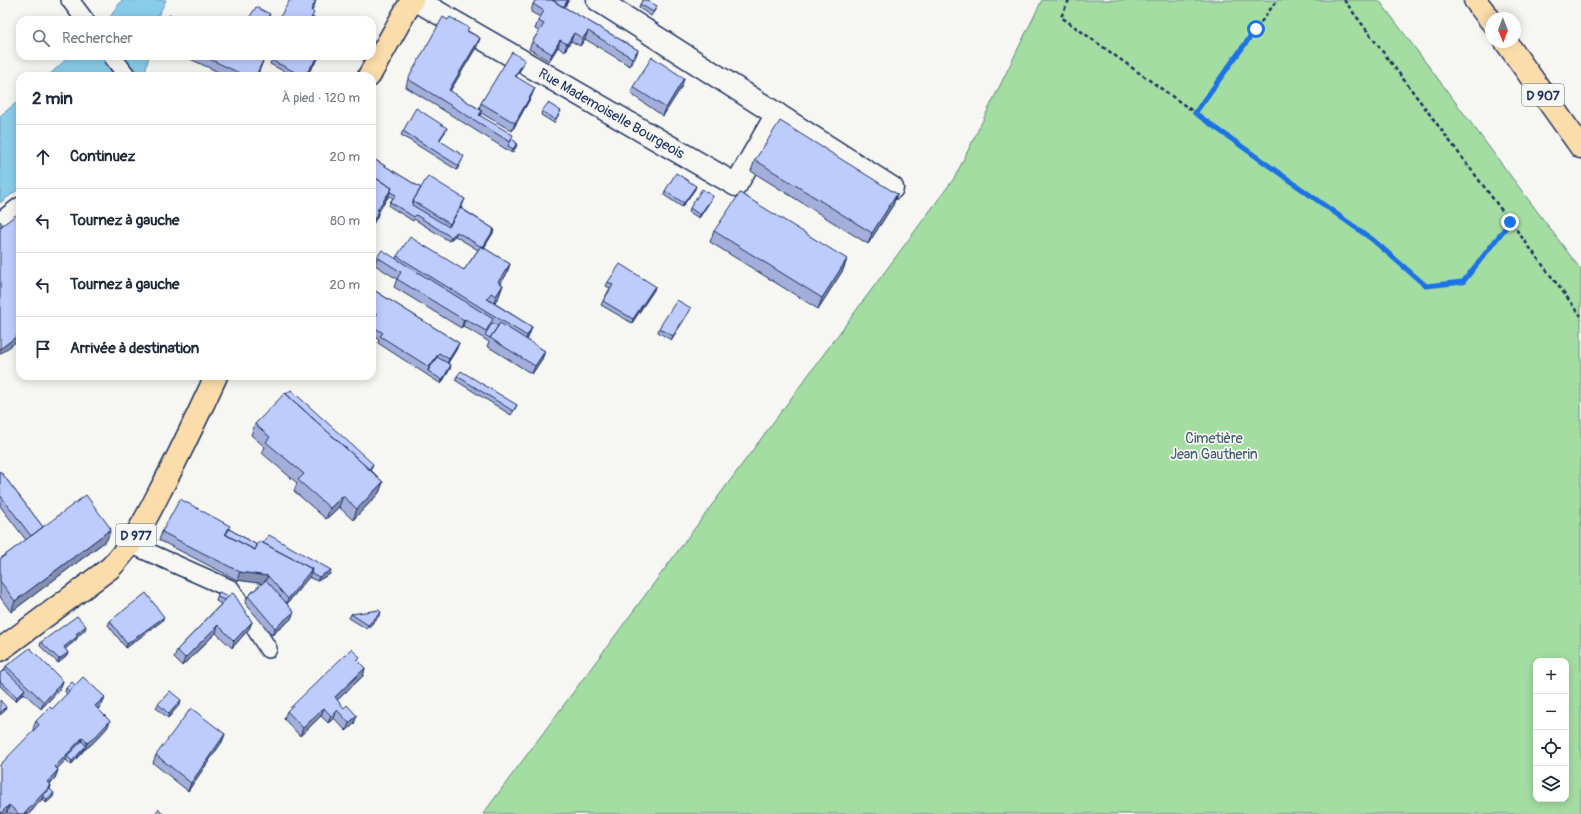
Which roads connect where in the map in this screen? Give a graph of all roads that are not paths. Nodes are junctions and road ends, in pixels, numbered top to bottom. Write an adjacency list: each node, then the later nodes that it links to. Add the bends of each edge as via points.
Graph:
1 (70, 0): 7 (lane)
2 (412, 0): 11 (main road)
3 (416, 0): 12 (street, Rue Mademoiselle Bourgeois, via 736,185)
4 (598, 0): 12 (street)
5 (1475, 0): 6 (main road)
6 (1485, 13)
7 (82, 16)
8 (1510, 48): 13 (main road, D 907)
9 (115, 60): 10 (lane)
10 (124, 72)
11 (371, 72)
12 (777, 114): 14 (street)
13 (1581, 147)
14 (892, 188)
15 (16, 209): 16 (lane)
16 (0, 221)
17 (214, 380): 18 (main road, D 977, via 175,464)
18 (130, 544): 19 (lane, via 230,589); 20 (main road, D 977, via 110,568)
19 (268, 649)
20 (0, 650)

